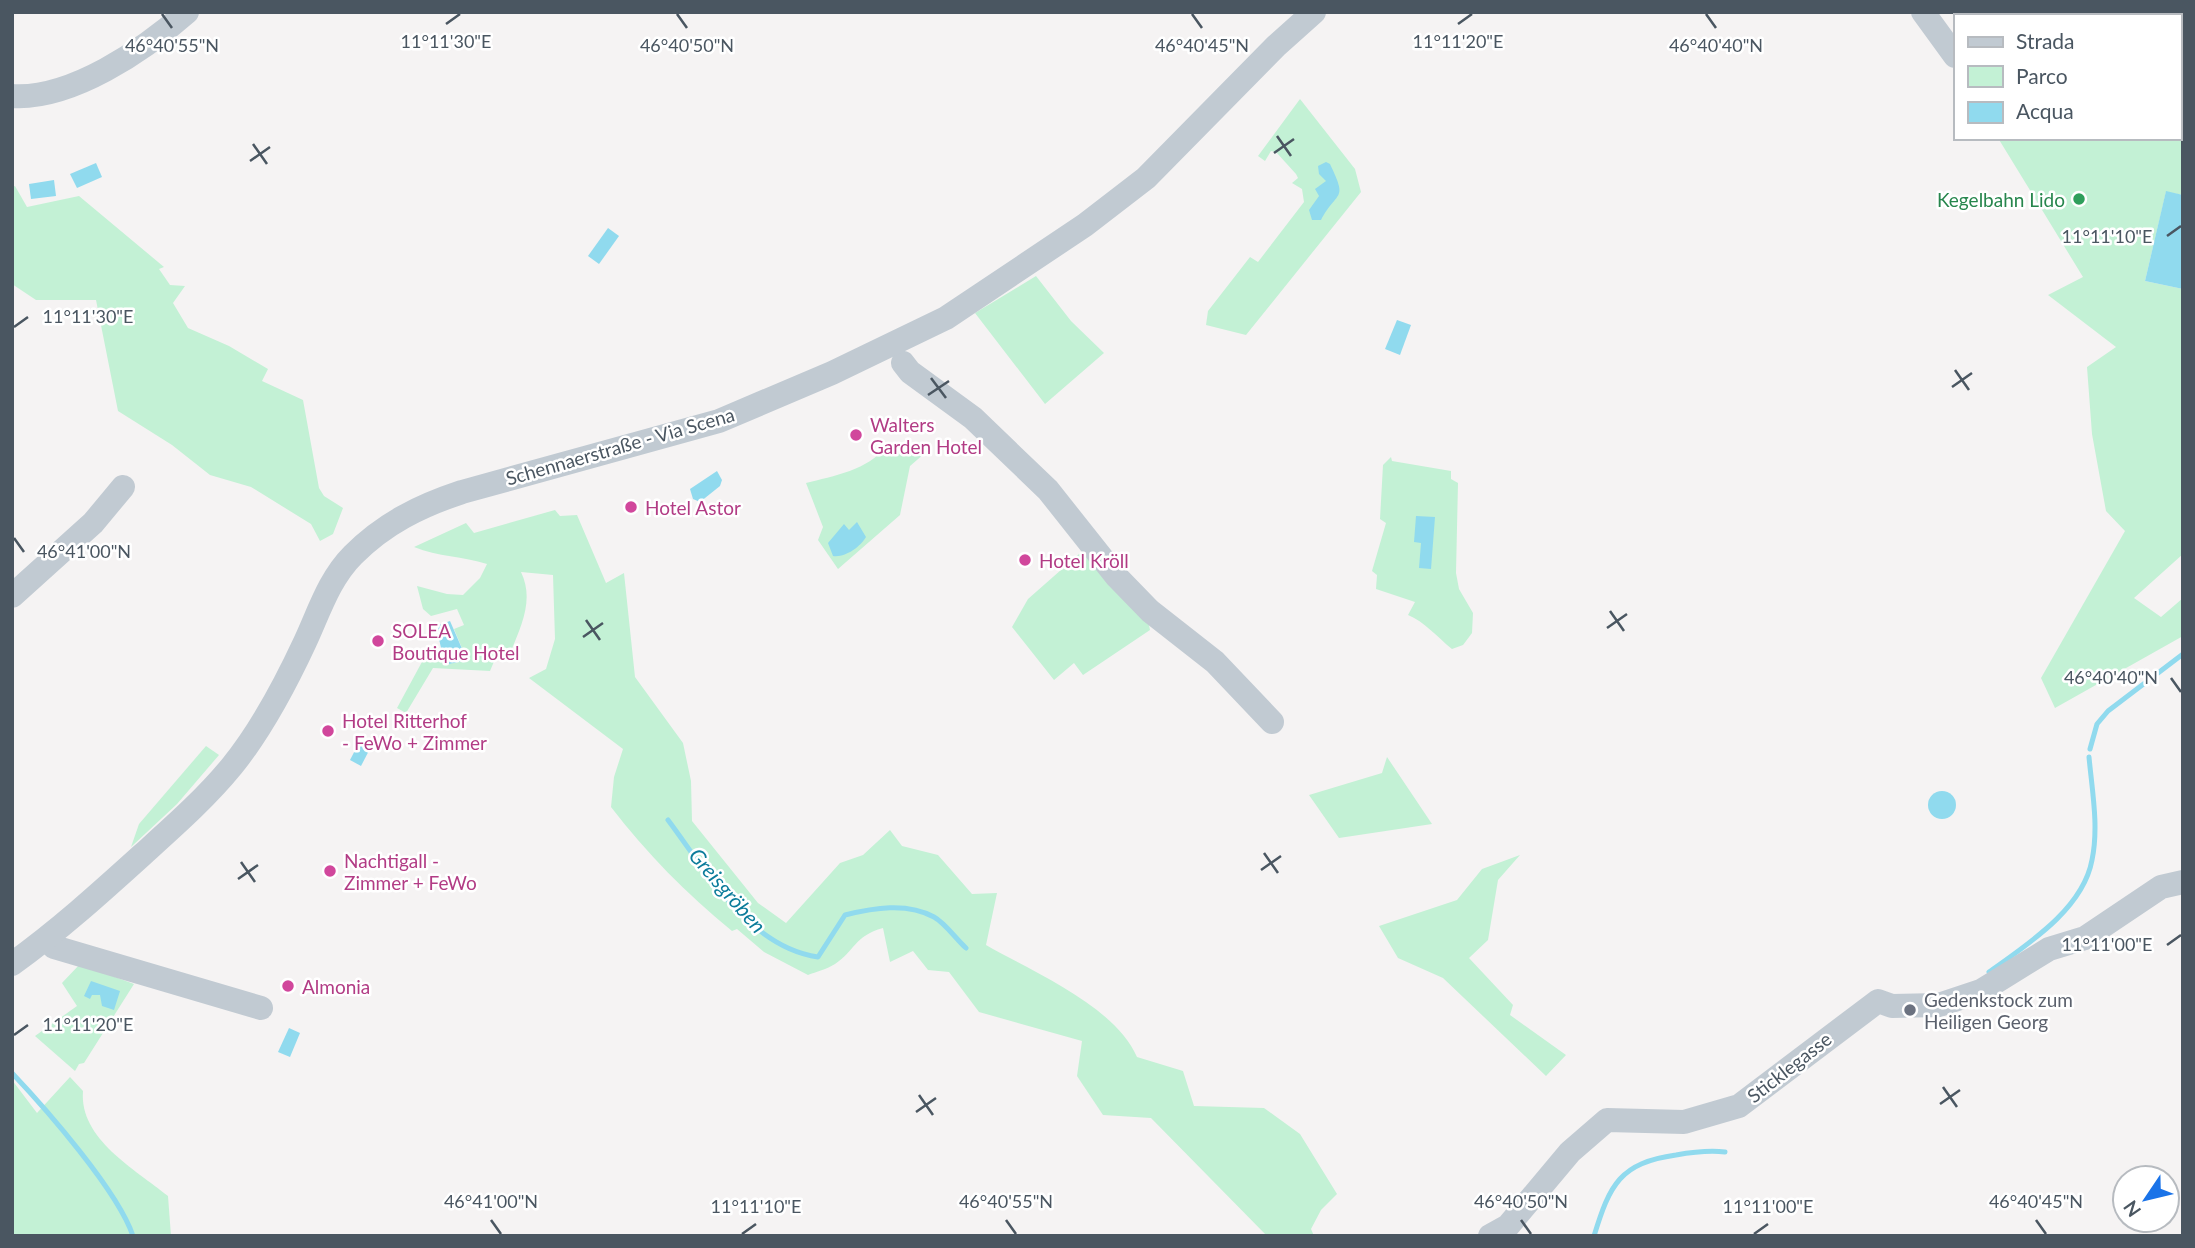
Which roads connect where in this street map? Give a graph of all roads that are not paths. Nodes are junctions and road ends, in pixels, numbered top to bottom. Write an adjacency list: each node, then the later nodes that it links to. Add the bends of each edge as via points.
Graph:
1 (187, 12): 5 (street, via 161,35 90,78 33,97)
2 (1314, 12): 11 (street, Schennaerstraße - Via Scena, via 1146,178 1085,225 946,318 719,421 462,492 421,506 383,529 336,576 276,700 232,766 184,817)
3 (1923, 12): 4 (street)
4 (1954, 55)
5 (12, 96)
6 (903, 363): 9 (street, via 973,418 1048,490 1150,611 1215,662)
7 (123, 487): 8 (street, via 93,523)
8 (12, 596)
9 (1272, 722)
10 (2183, 882): 14 (street, Sticklegasse, via 2161,887 2085,938 2049,949 1982,992 1939,1005 1892,1006 1878,1001 1739,1106 1684,1122 1607,1120 1570,1152 1508,1226)
11 (47, 939): 12 (street, Schennaerstraße - Via Scena); 13 (street, via 54,947)
12 (12, 964)
13 (261, 1008)
14 (1490, 1236)

